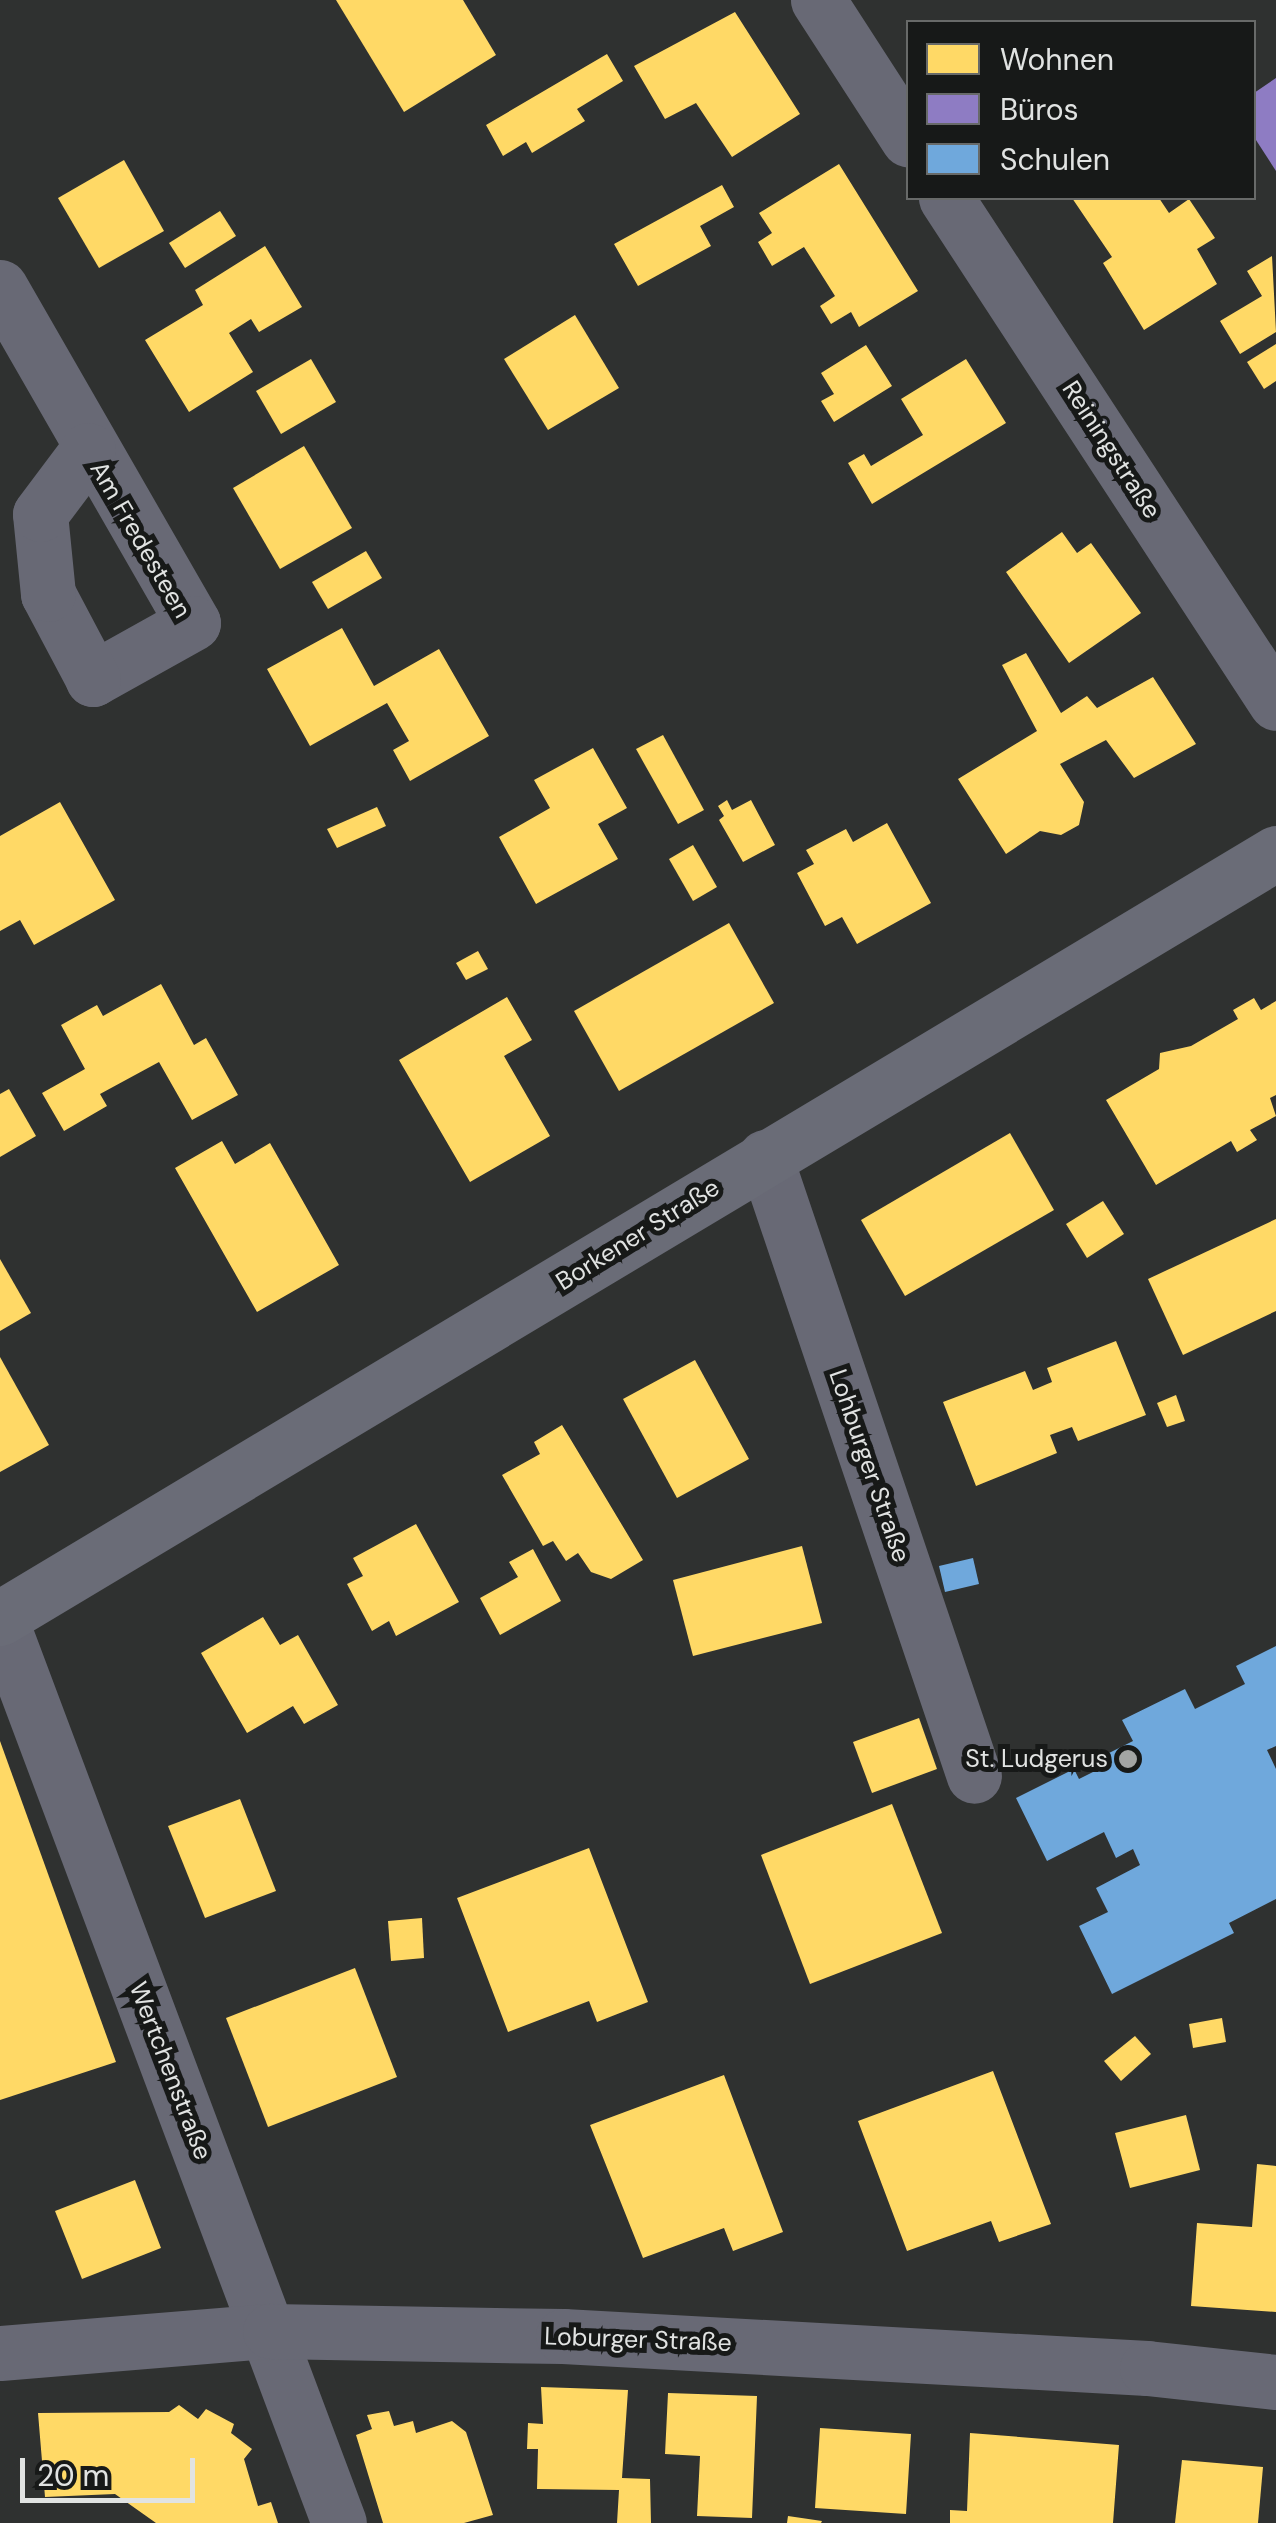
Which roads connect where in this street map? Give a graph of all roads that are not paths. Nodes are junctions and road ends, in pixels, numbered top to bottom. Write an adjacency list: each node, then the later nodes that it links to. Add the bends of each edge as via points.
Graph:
1 (818, 0): 2 (street)
2 (906, 137)
3 (947, 200): 6 (street, Reiningstraße)
4 (0, 288): 5 (street, Am Fredesteen)
5 (88, 450)
6 (1276, 704)
7 (1276, 853): 8 (street, Borkener Straße)
8 (765, 1157): 9 (street, Borkener Straße); 10 (street, Lohburger Straße)
9 (0, 1619): 11 (street, Wertchenstraße)
10 (974, 1776)
11 (270, 2331): 12 (street, Loburger Straße); 13 (street, Loburger Straße, via 850,2350); 14 (street, Wertchenstraße)
12 (0, 2353)
13 (1276, 2382)
14 (339, 2523)

